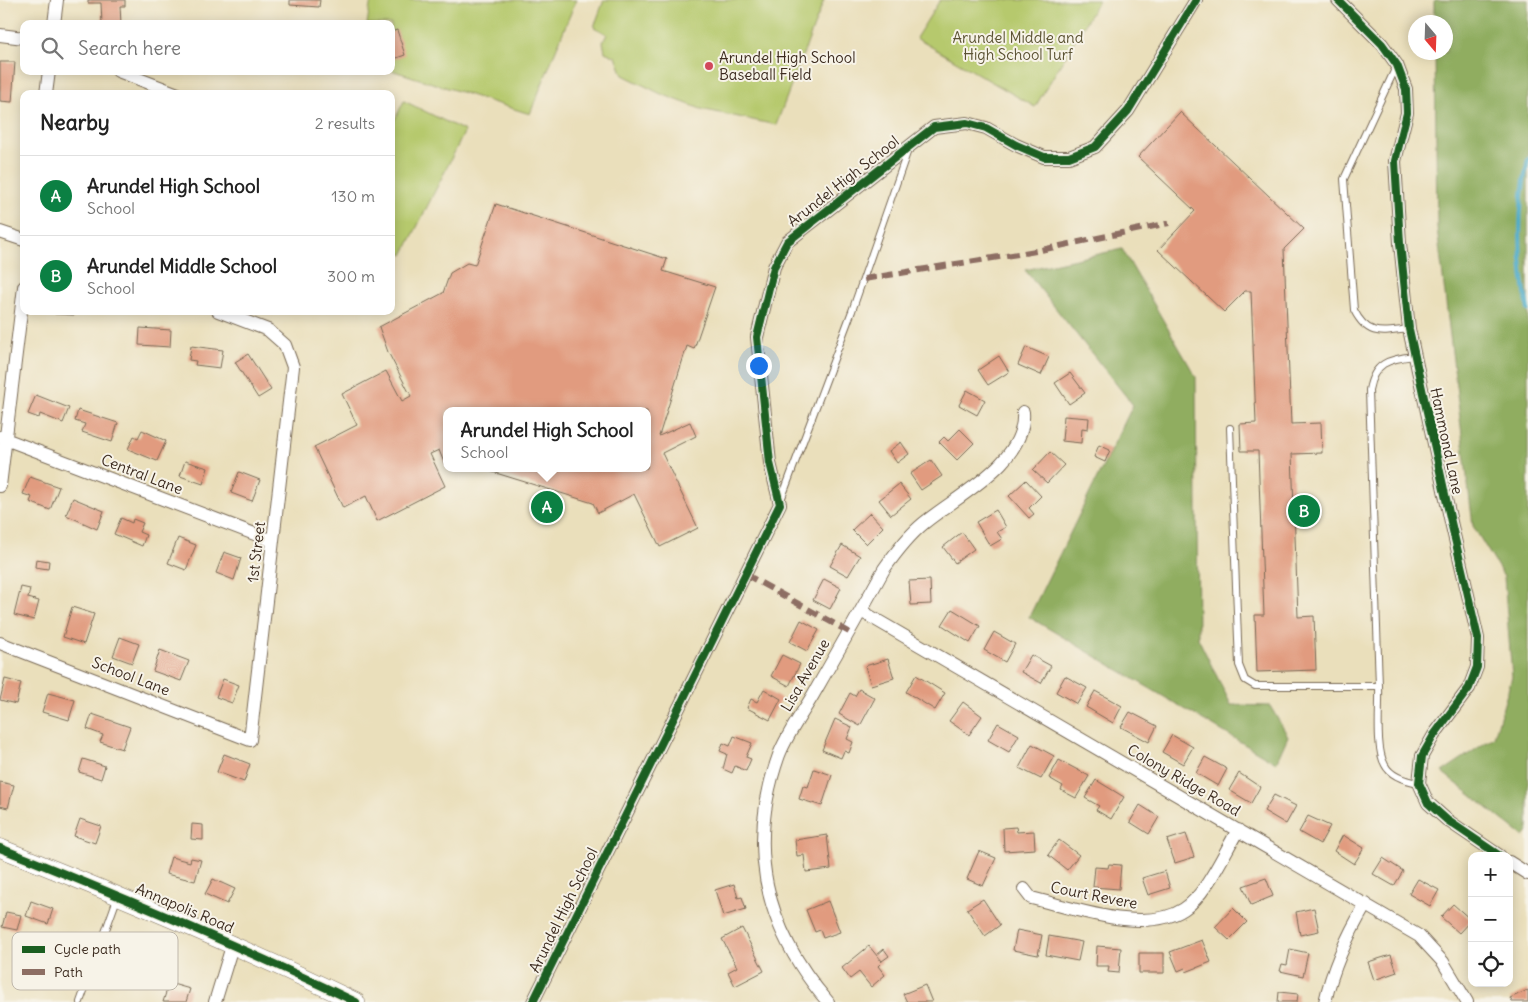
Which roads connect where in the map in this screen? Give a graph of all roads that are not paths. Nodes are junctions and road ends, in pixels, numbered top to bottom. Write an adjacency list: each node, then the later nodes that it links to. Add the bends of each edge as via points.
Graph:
1 (57, 0): 4 (street)
2 (1196, 0): 12 (street, Arundel High School, via 1128,111 1095,147 1069,156 1044,157 986,128 967,123 934,128)
3 (1338, 0): 7 (street, Hammond Lane, via 1382,44)
4 (54, 20)
5 (0, 35): 6 (street)
6 (20, 38)
7 (1397, 66): 17 (street, Hammond Lane, via 1406,89 1407,113 1395,161); 17 (lane, via 1344,179 1354,310 1369,330)
8 (48, 75): 10 (street)
9 (128, 75): 11 (street)
10 (47, 90)
11 (168, 90)
12 (910, 146): 23 (lane, Arundel High School); 23 (street, Arundel High School, via 787,242 774,268 758,337 770,463)
13 (0, 232): 14 (street)
14 (20, 239)
15 (20, 315): 21 (street)
16 (229, 315): 24 (street, 1st Street, via 268,330 285,345 293,367)
17 (1410, 329): 18 (street, Hammond Lane)
18 (1414, 356): 27 (lane, via 1382,364 1372,377 1369,390); 29 (street, Hammond Lane, via 1478,638 1477,667 1469,688 1422,756)
19 (1023, 412): 25 (street, Lisa Avenue, via 1024,424 1009,454 978,484 924,523 902,544)
20 (1230, 428): 27 (lane, via 1239,665 1245,680 1255,686)
21 (3, 438): 22 (street); 24 (street, Central Lane)
22 (0, 486)
23 (780, 504): 44 (street, Arundel High School)
24 (273, 540): 28 (street, 1st Street)
25 (861, 611): 30 (street, Colony Ridge Road); 45 (street, Lisa Avenue, via 780,753 767,798 762,845 766,884 777,923 806,976)
26 (0, 643): 28 (street, School Lane)
27 (1379, 686): 29 (lane, via 1380,749 1385,766 1403,780)
28 (250, 740)
29 (1419, 783): 32 (street, via 1428,804)
30 (1238, 830): 35 (street, Court Revere, via 1202,891 1185,909 1164,919 1139,921 1109,916 1031,898); 37 (street, Colony Ridge Road)
31 (0, 848): 36 (main road, Annapolis Road)
32 (1494, 852)
33 (1513, 865): 34 (street)
34 (1528, 874)
35 (1024, 889)
36 (118, 895): 38 (lane); 39 (main road, Annapolis Road)
37 (1366, 904): 46 (street, via 1346,938); 47 (street, Colony Ridge Road, via 1419,936 1443,962)
38 (105, 932)
39 (233, 943): 42 (street); 43 (main road, Annapolis Road)
40 (84, 990): 41 (lane)
41 (80, 1002)
42 (215, 1002)
43 (356, 1002)
44 (534, 1002)
45 (828, 1002)
46 (1325, 1002)
47 (1467, 1002)

